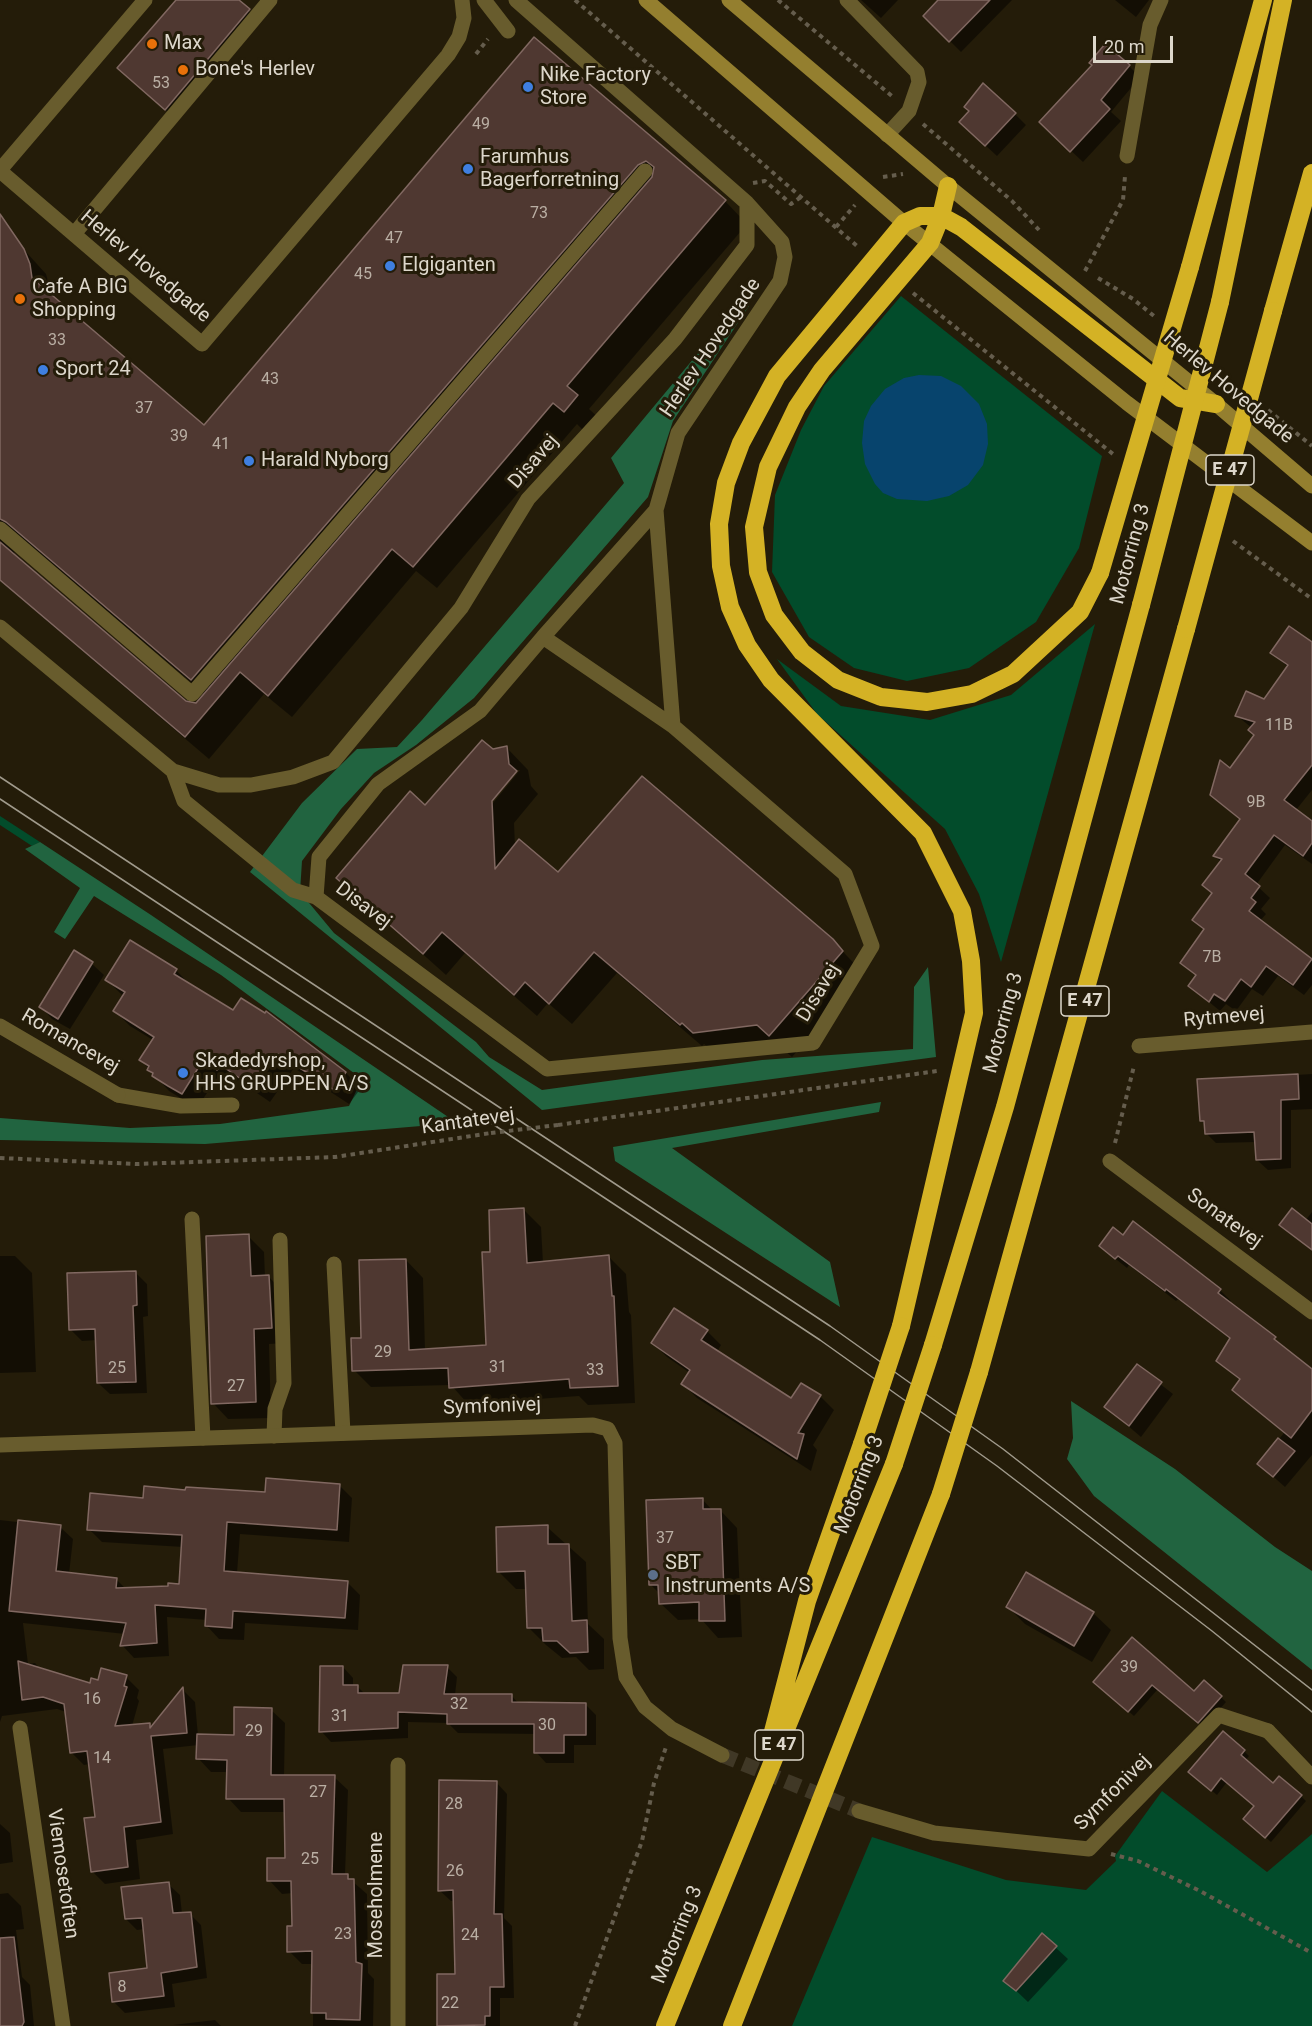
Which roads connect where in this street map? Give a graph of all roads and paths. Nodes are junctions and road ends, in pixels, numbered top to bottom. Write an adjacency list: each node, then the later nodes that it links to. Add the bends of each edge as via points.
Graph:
1 (145, 0): 18 (street)
2 (270, 0): 26 (street)
3 (462, 0): 26 (street, Herlev Hovedgade, via 464,18 459,38 448,55 202,344)
4 (484, 0): 14 (street)
5 (516, 0): 22 (street, Herlev Hovedgade)
6 (575, 0): 28 (path)
7 (646, 0): 24 (main road)
8 (729, 0): 16 (main road, Herlev Hovedgade)
9 (778, 0): 15 (path)
10 (847, 0): 15 (street, via 917,72 919,82)
11 (1161, 0): 17 (street, via 1150,25)
12 (1263, 0): 31 (highway, bridge, via 1100,573 1080,612 1013,674 972,694 927,702 881,697 838,680 802,652 774,615 758,572 754,527 768,467 797,407 822,370)
13 (1283, 0): 69 (highway, Motorring 3 / E 47, bridge, via 1220,302 1005,1107 894,1464)
14 (508, 31)
15 (909, 111): 16 (street); 25 (path, via 1012,201)
16 (887, 135): 21 (main road, Herlev Hovedgade)
17 (1127, 156): 30 (path, via 1123,200)
18 (0, 170): 26 (street, Herlev Hovedgade)
19 (645, 171): 39 (street, via 192,694)
20 (1312, 173): 76 (highway, E 47, bridge, via 979,1372 941,1494)
21 (948, 186): 23 (highway); 33 (main road, Herlev Hovedgade)
22 (747, 203): 38 (street, Herlev Hovedgade, via 782,242 785,257 780,281 678,433); 46 (street, Disavej, via 747,245 675,339 528,499 461,608 333,762 292,777 251,785 219,785)
23 (941, 216): 24 (highway, via 920,216); 27 (highway); 33 (highway, via 961,227 1180,398)
24 (904, 223): 27 (main road); 28 (highway)
25 (1040, 232)
26 (74, 234)
27 (930, 243): 31 (highway); 41 (main road, via 1127,403)
28 (872, 260): 69 (highway, bridge, via 777,376 741,443 726,483 719,524 720,566 730,607 747,645 771,680 923,833 962,911 971,961 974,1013 901,1326 807,1601)
29 (1077, 265): 30 (path)
30 (1085, 271): 32 (path, via 1133,299)
31 (898, 281): 36 (path)
32 (1160, 321)
33 (1216, 404): 37 (main road, Herlev Hovedgade)
34 (1267, 409): 35 (path)
35 (1312, 446)
36 (1119, 458)
37 (1312, 486)
38 (656, 510): 44 (street, Disavej); 45 (street, Herlev Hovedgade)
39 (0, 529)
40 (1225, 536): 42 (path)
41 (1312, 543)
42 (1312, 599)
43 (0, 627): 46 (street, Disavej)
44 (543, 637): 45 (street, Disavej); 47 (street, Disavej, via 480,711 378,784 319,857)
45 (673, 726): 47 (street, Disavej, via 845,874 872,946 813,1043 547,1070)
46 (173, 771): 47 (street, Disavej, via 184,801 293,890)
47 (316, 897)
48 (0, 1026): 52 (street, Romancevej, via 118,1095 181,1106)
49 (1312, 1032): 50 (street, Rytmevej)
50 (1139, 1046): 54 (path)
51 (937, 1071): 53 (path, Kantatevej, bridge, via 335,1157 137,1164)
52 (232, 1105)
53 (0, 1158)
54 (1110, 1161): 58 (street, Sonatevej)
55 (192, 1219): 61 (street)
56 (280, 1240): 60 (street, via 284,1383 275,1409)
57 (334, 1264): 59 (street)
58 (1312, 1312)
59 (343, 1434): 60 (street, Symfonivej); 64 (street, Symfonivej, via 592,1425 608,1429 615,1443 620,1638 626,1677 645,1707)
60 (274, 1436): 61 (street, Symfonivej)
61 (203, 1438): 62 (street, Symfonivej)
62 (0, 1445)
63 (20, 1728): 72 (street, Viemosetoften)
64 (672, 1729): 65 (street, Symfonivej); 74 (path, via 654,1783 642,1841)
65 (722, 1755)
66 (398, 1765): 73 (street, Moseholmene)
67 (1312, 1777): 70 (street, Symfonivej, via 1268,1731 1219,1714)
68 (859, 1811): 70 (street, Symfonivej, via 934,1833)
69 (750, 1816): 75 (highway, Motorring 3 / E 47)
70 (1089, 1849): 71 (path, via 1138,1861)
71 (1312, 1953)
72 (63, 2026)
73 (398, 2026)
74 (575, 2026)
75 (665, 2026)
76 (732, 2026)

